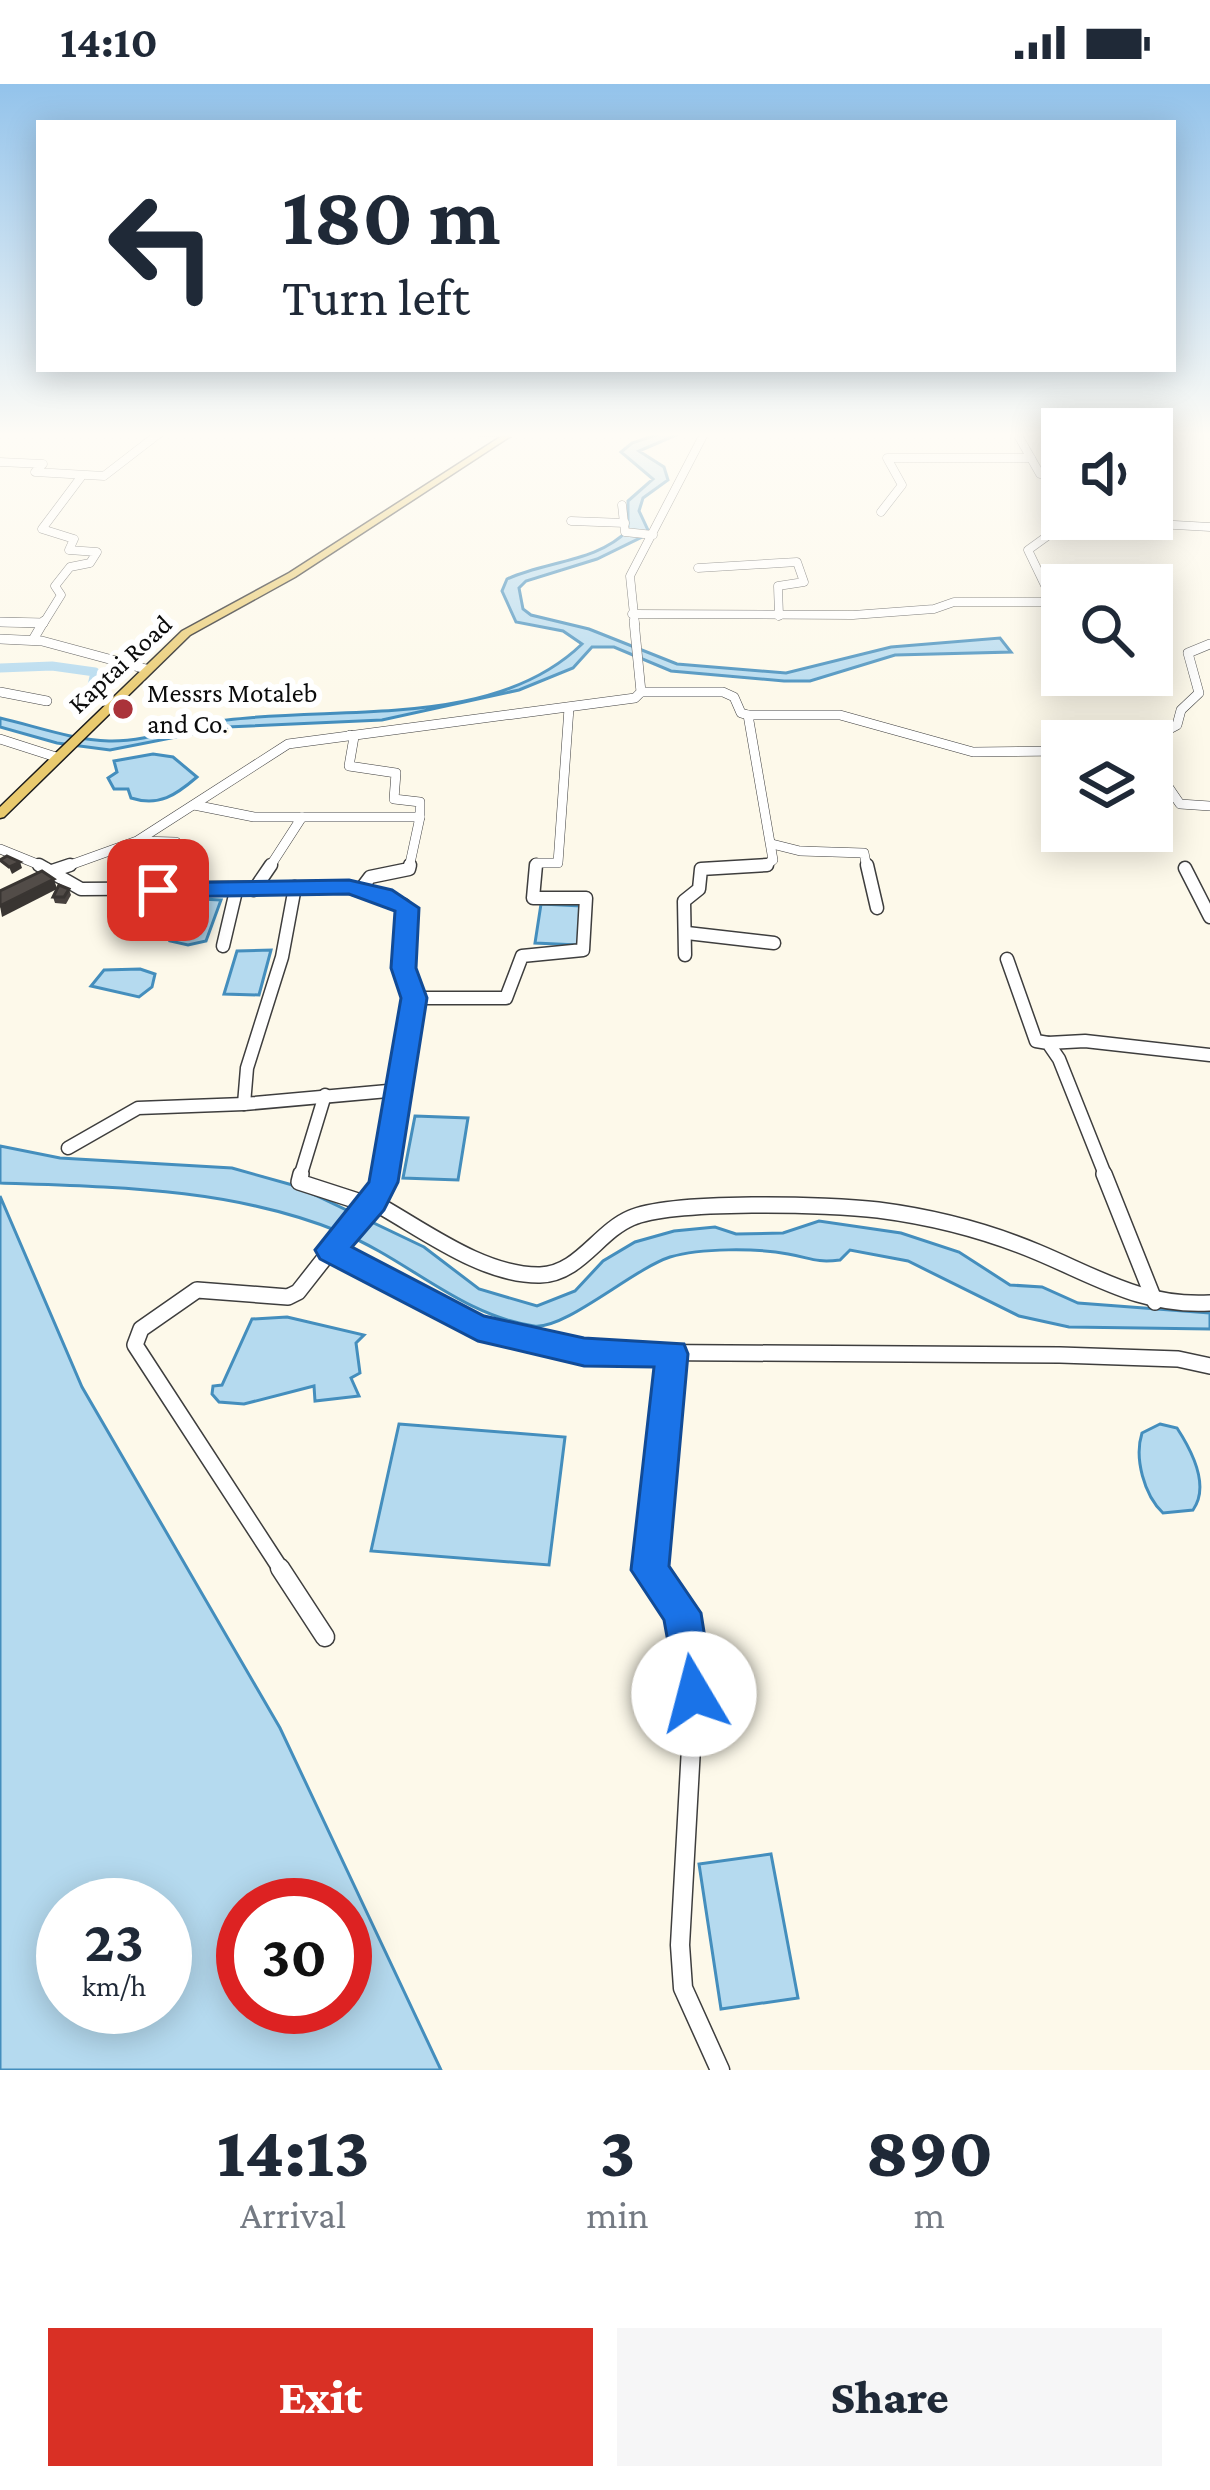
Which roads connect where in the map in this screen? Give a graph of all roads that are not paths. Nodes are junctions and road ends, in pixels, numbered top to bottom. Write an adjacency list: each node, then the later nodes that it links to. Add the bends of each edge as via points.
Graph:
1 (45, 525): 14 (street, via 74,539 69,550 97,552 55,586 62,595)
2 (367, 525): 18 (main road, Kaptai Road, via 186,632)
3 (607, 525): 6 (street)
4 (655, 525): 8 (street)
5 (1173, 525): 7 (street)
6 (625, 527): 8 (street)
7 (1210, 527)
8 (650, 535): 11 (street, via 630,576)
9 (1042, 540): 12 (street, via 1028,550 1054,602)
10 (698, 568): 12 (street, via 797,562 804,582 778,586)
11 (632, 614): 12 (street); 20 (street)
12 (779, 616)
13 (0, 622): 14 (street)
14 (44, 623): 15 (street)
15 (34, 638): 16 (street); 18 (street)
16 (0, 639)
17 (1210, 644): 24 (street, via 1188,653 1198,693)
18 (146, 669): 28 (main road, Kaptai Road)
19 (0, 692): 21 (street)
20 (641, 692): 22 (street); 23 (street, via 723,692)
21 (46, 700)
22 (569, 708): 25 (street); 53 (street, via 558,863 536,863 533,898 586,898 584,950 522,956 506,998)
23 (748, 715): 27 (street, via 840,715 974,752); 36 (street)
24 (1173, 727)
25 (350, 735): 30 (street, via 288,744); 34 (street, via 349,766 396,773 394,800 420,802)
26 (0, 739): 28 (street)
27 (1041, 751)
28 (61, 752): 32 (main road, Kaptai Road)
29 (1173, 793): 31 (street, via 1180,804)
30 (194, 806): 33 (street); 35 (street)
31 (1210, 806)
32 (0, 810)
33 (302, 817): 34 (street); 44 (street)
34 (420, 817): 43 (street, via 409,869 370,878)
35 (137, 841): 38 (street, via 176,842); 40 (street)
36 (772, 844): 46 (street, via 864,853); 48 (street, via 766,865 701,869 699,889 683,901)
37 (0, 850): 40 (street)
38 (175, 852)
39 (1185, 868): 47 (street)
40 (50, 869): 41 (street); 45 (street, via 81,889)
41 (30, 877)
42 (295, 887): 43 (street); 44 (street); 58 (street)
43 (362, 889): 53 (street, via 409,912 404,968)
44 (254, 890): 45 (street)
45 (236, 891): 50 (street)
46 (877, 908)
47 (1210, 916)
48 (687, 933): 49 (street); 51 (street)
49 (774, 943)
50 (224, 946)
51 (686, 955)
52 (1007, 959): 54 (street, via 1036,1041)
53 (414, 998): 56 (street)
54 (1048, 1043): 55 (street); 62 (street)
55 (1210, 1055)
56 (399, 1090): 57 (street); 60 (street, via 384,1182)
57 (325, 1095): 58 (street); 60 (street, via 299,1182)
58 (244, 1104): 59 (street, via 138,1108)
59 (68, 1148)
60 (369, 1206): 61 (street); 62 (street, via 501,1267 541,1276 578,1261 616,1222 641,1213 776,1205 893,1212 955,1224)
61 (336, 1244): 64 (street, via 478,1328 584,1352); 66 (street, via 298,1292 197,1290 142,1329 134,1346)
62 (1155, 1302): 63 (street)
63 (1210, 1303)
64 (672, 1354): 65 (street, via 866,1350); 67 (street, via 650,1570 682,1613 686,1633 694,1694 682,1988)
65 (1210, 1366)
66 (325, 1636)
67 (720, 2070)

